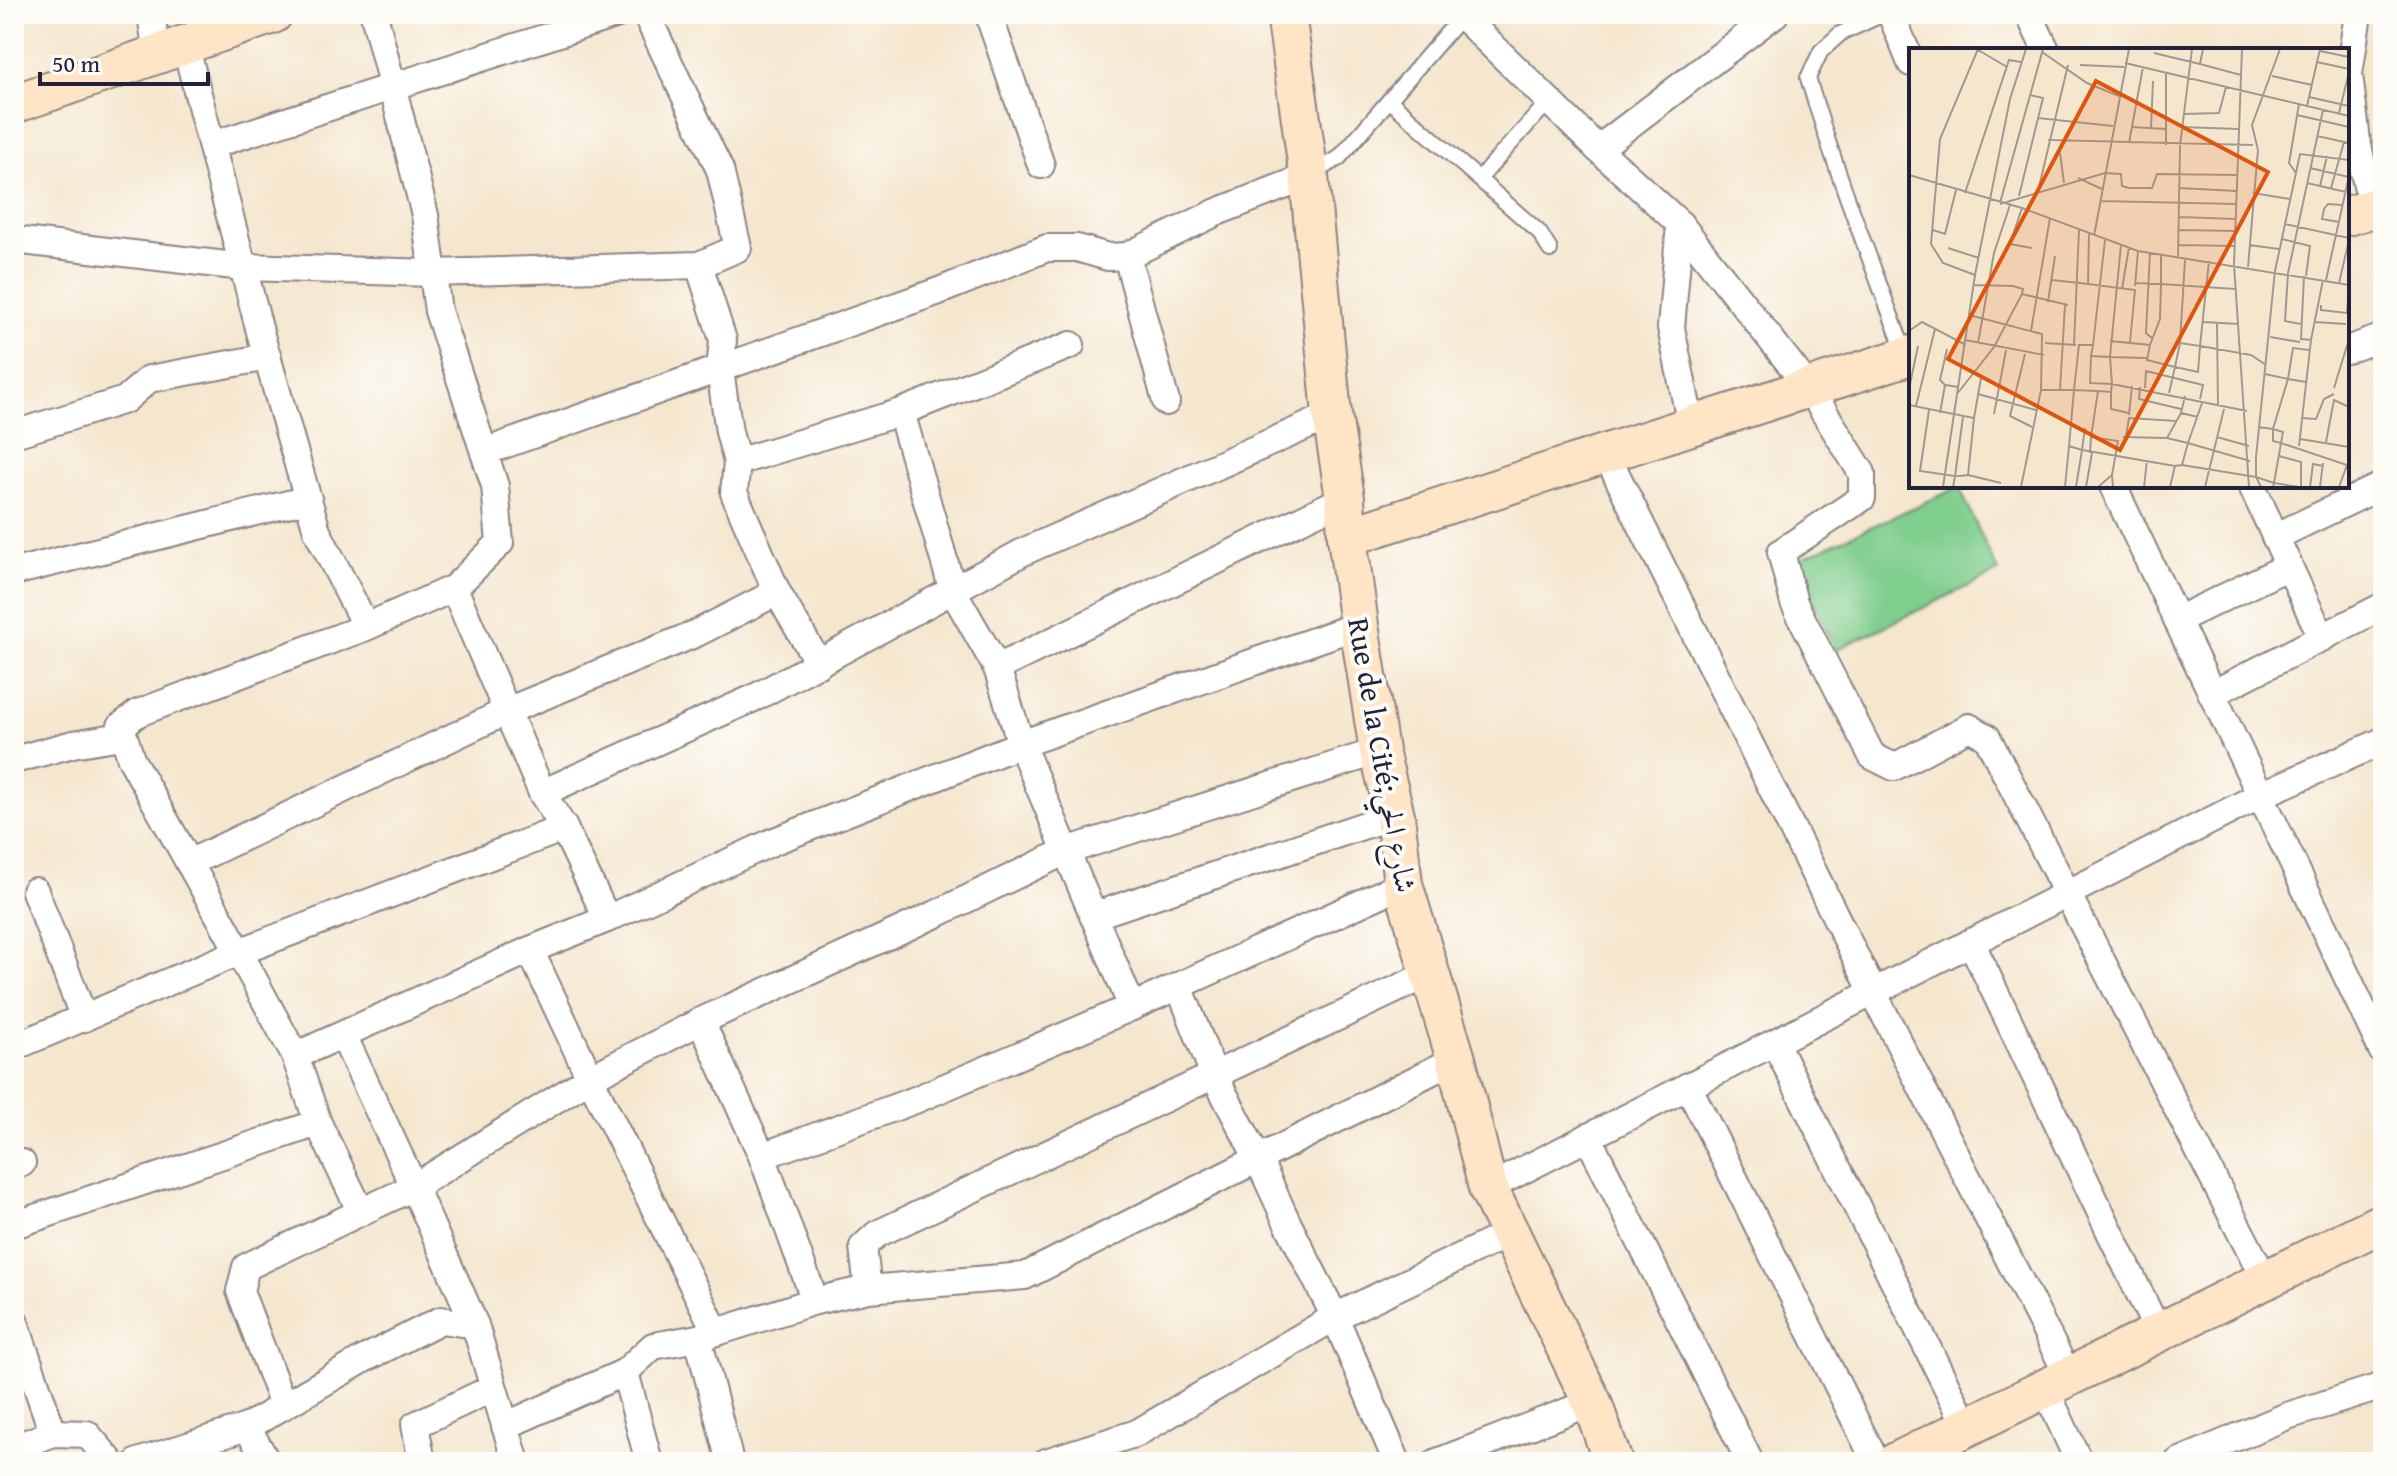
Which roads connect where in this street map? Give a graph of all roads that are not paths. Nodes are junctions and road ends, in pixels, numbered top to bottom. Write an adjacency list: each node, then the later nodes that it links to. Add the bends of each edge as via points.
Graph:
1 (151, 14): 15 (street)
2 (273, 14): 15 (street)
3 (374, 14): 18 (street)
4 (618, 14): 18 (street)
5 (646, 14): 33 (street, via 720,170 738,248)
6 (992, 14): 25 (street)
7 (1775, 14): 24 (street)
8 (1883, 14): 39 (lane, via 1840,34 1821,51 1808,78)
9 (1891, 14): 16 (street)
10 (2029, 14): 14 (street)
11 (2358, 14): 17 (street)
12 (1461, 15): 19 (lane); 20 (street)
13 (1294, 20): 26 (street, Rue de la Cité;شارع الحي)
14 (2045, 48)
15 (171, 49): 21 (street); 23 (street)
16 (1909, 58)
17 (2349, 61): 22 (street)
18 (392, 86): 23 (street); 35 (street, via 425,215)
19 (1389, 100): 26 (lane, via 1339,158); 27 (lane)
20 (1549, 101): 24 (street); 27 (lane)
21 (14, 104)
22 (2351, 127): 28 (street)
23 (212, 145): 34 (street)
24 (1598, 149): 29 (street)
25 (1041, 165)
26 (1309, 176): 32 (street, via 1217,212); 45 (street, Rue de la Cité;شارع الحي)
27 (1479, 179): 31 (lane, via 1539,232)
28 (2367, 210)
29 (1680, 224): 42 (street); 46 (street, via 1671,328)
30 (14, 240): 34 (street)
31 (1550, 250)
32 (1127, 256): 41 (street, via 1047,248); 43 (street)
33 (699, 265): 35 (street); 41 (street, via 723,340)
34 (243, 267): 35 (street); 40 (street)
35 (432, 273): 48 (street, via 438,311)
36 (2383, 337): 38 (street)
37 (1071, 345): 44 (street)
38 (2349, 349)
39 (1909, 356): 42 (street)
40 (268, 357): 47 (street, via 149,379 125,400); 55 (street)
41 (720, 370): 48 (street); 50 (street)
42 (1809, 388): 46 (street); 85 (street, via 1862,473 1862,498 1781,552 1794,603 1872,756 1894,767 1969,727 1987,737)
43 (1166, 402)
44 (901, 412): 50 (street); 61 (street)
45 (1332, 415): 54 (street, Rue de la Cité;شارع الحي); 61 (street, via 1025,551)
46 (1691, 426): 49 (street)
47 (14, 434)
48 (484, 452): 60 (street, via 495,486 500,543)
49 (1606, 454): 56 (street); 93 (street)
50 (737, 462): 62 (street, via 734,493)
51 (2383, 485): 57 (street)
52 (2114, 488): 64 (street)
53 (2253, 488): 57 (street)
54 (1345, 498): 56 (street, Rue de la Cité;شارع الحي); 69 (street)
55 (308, 499): 59 (street); 66 (street, via 317,531)
56 (1347, 537): 65 (street, Rue de la Cité;شارع الحي)
57 (2275, 537): 58 (street)
58 (2289, 566): 64 (street); 67 (street)
59 (14, 572)
60 (454, 588): 66 (street); 71 (street)
61 (953, 591): 68 (street); 69 (street)
62 (777, 592): 68 (street); 71 (street, via 697,633)
63 (2383, 606): 67 (street)
64 (2177, 620): 70 (street)
65 (1359, 625): 74 (street); 75 (street, Rue de la Cité;شارع الحي)
66 (366, 627): 72 (street, via 138,713)
67 (2322, 638): 70 (street)
68 (819, 664): 77 (street)
69 (997, 668): 74 (street)
70 (2212, 694): 78 (street)
71 (507, 711): 77 (street); 82 (street)
72 (121, 726): 76 (street, via 121,736); 82 (street, via 131,759)
73 (2383, 741): 78 (street)
74 (1021, 744): 81 (street); 87 (street, via 772,842)
75 (1379, 751): 79 (street, Rue de la Cité;شارع الحي); 81 (street)
76 (14, 760)
77 (542, 793): 80 (street)
78 (2261, 795): 85 (street); 100 (street)
79 (1395, 815): 83 (street, Rue de la Cité;شارع الحي); 86 (street)
80 (564, 828): 87 (street); 90 (street)
81 (1066, 851): 86 (street); 96 (street)
82 (189, 863): 90 (street)
83 (1403, 884): 91 (street, Rue de la Cité;شارع الحي); 92 (street)
84 (35, 891): 95 (street)
85 (2068, 893): 88 (street); 116 (street)
86 (1093, 916): 94 (street)
87 (607, 919): 89 (street)
88 (1971, 942): 93 (street); 122 (street)
89 (530, 950): 97 (street); 104 (street)
90 (239, 952): 95 (street); 101 (street)
91 (1431, 973): 102 (street, Rue de la Cité;شارع الحي); 103 (street)
92 (1179, 986): 94 (street); 103 (street)
93 (1873, 992): 98 (street); 125 (street)
94 (1132, 1007): 108 (street, via 915,1100)
95 (84, 1018): 99 (street)
96 (701, 1021): 104 (street); 108 (street)
97 (343, 1035): 101 (street); 110 (street)
98 (1775, 1043): 105 (street); 132 (street)
99 (14, 1047)
100 (2383, 1052)
101 (295, 1056): 106 (street)
102 (1456, 1059): 109 (street); 111 (street, Rue de la Cité;شارع الحي)
103 (1214, 1075): 109 (street); 117 (street, via 877,1234 863,1247)
104 (590, 1078): 110 (street); 123 (street)
105 (1688, 1086): 107 (street); 148 (street)
106 (318, 1123): 112 (street); 114 (street)
107 (1588, 1137): 111 (street); 147 (street)
108 (762, 1156): 118 (street)
109 (1258, 1159): 117 (street, via 1025,1276); 119 (street)
110 (414, 1187): 112 (street); 121 (street)
111 (1488, 1188): 115 (street, Rue de la Cité;شارع الحي)
112 (361, 1212): 129 (street, via 246,1267 240,1291)
113 (2383, 1222): 116 (street)
114 (14, 1225)
115 (1510, 1233): 119 (street); 128 (street, Rue de la Cité;شارع الحي)
116 (2265, 1280): 122 (street)
117 (868, 1289): 118 (street)
118 (815, 1301): 123 (street)
119 (1335, 1317): 143 (street, via 1137,1433); 144 (street)
120 (14, 1320): 133 (street)
121 (475, 1325): 127 (street); 129 (street, via 441,1320)
122 (2158, 1332): 125 (street)
123 (707, 1335): 124 (street, via 653,1346); 142 (street)
124 (625, 1372): 130 (street); 141 (street)
125 (2057, 1382): 132 (street); 150 (street)
126 (2383, 1386): 135 (street, via 2287,1416)
127 (493, 1388): 130 (street); 139 (street, via 415,1425)
128 (1592, 1402): 145 (street); 146 (street, Rue de la Cité;شارع الحي)
129 (283, 1405): 131 (street)
130 (505, 1426): 140 (street)
131 (247, 1427): 137 (street); 138 (street)
132 (1967, 1427): 149 (street)
133 (53, 1433): 134 (street); 136 (street, via 87,1434)
134 (14, 1448)
135 (2204, 1456): 151 (street)
136 (111, 1462)
137 (138, 1462)
138 (267, 1462)
139 (422, 1462)
140 (516, 1462)
141 (649, 1462)
142 (730, 1462)
143 (1046, 1462)
144 (1397, 1462)
145 (1437, 1462)
146 (1613, 1462)
147 (1750, 1462)
148 (1876, 1462)
149 (1896, 1462)
150 (2079, 1462)
151 (2178, 1462)

